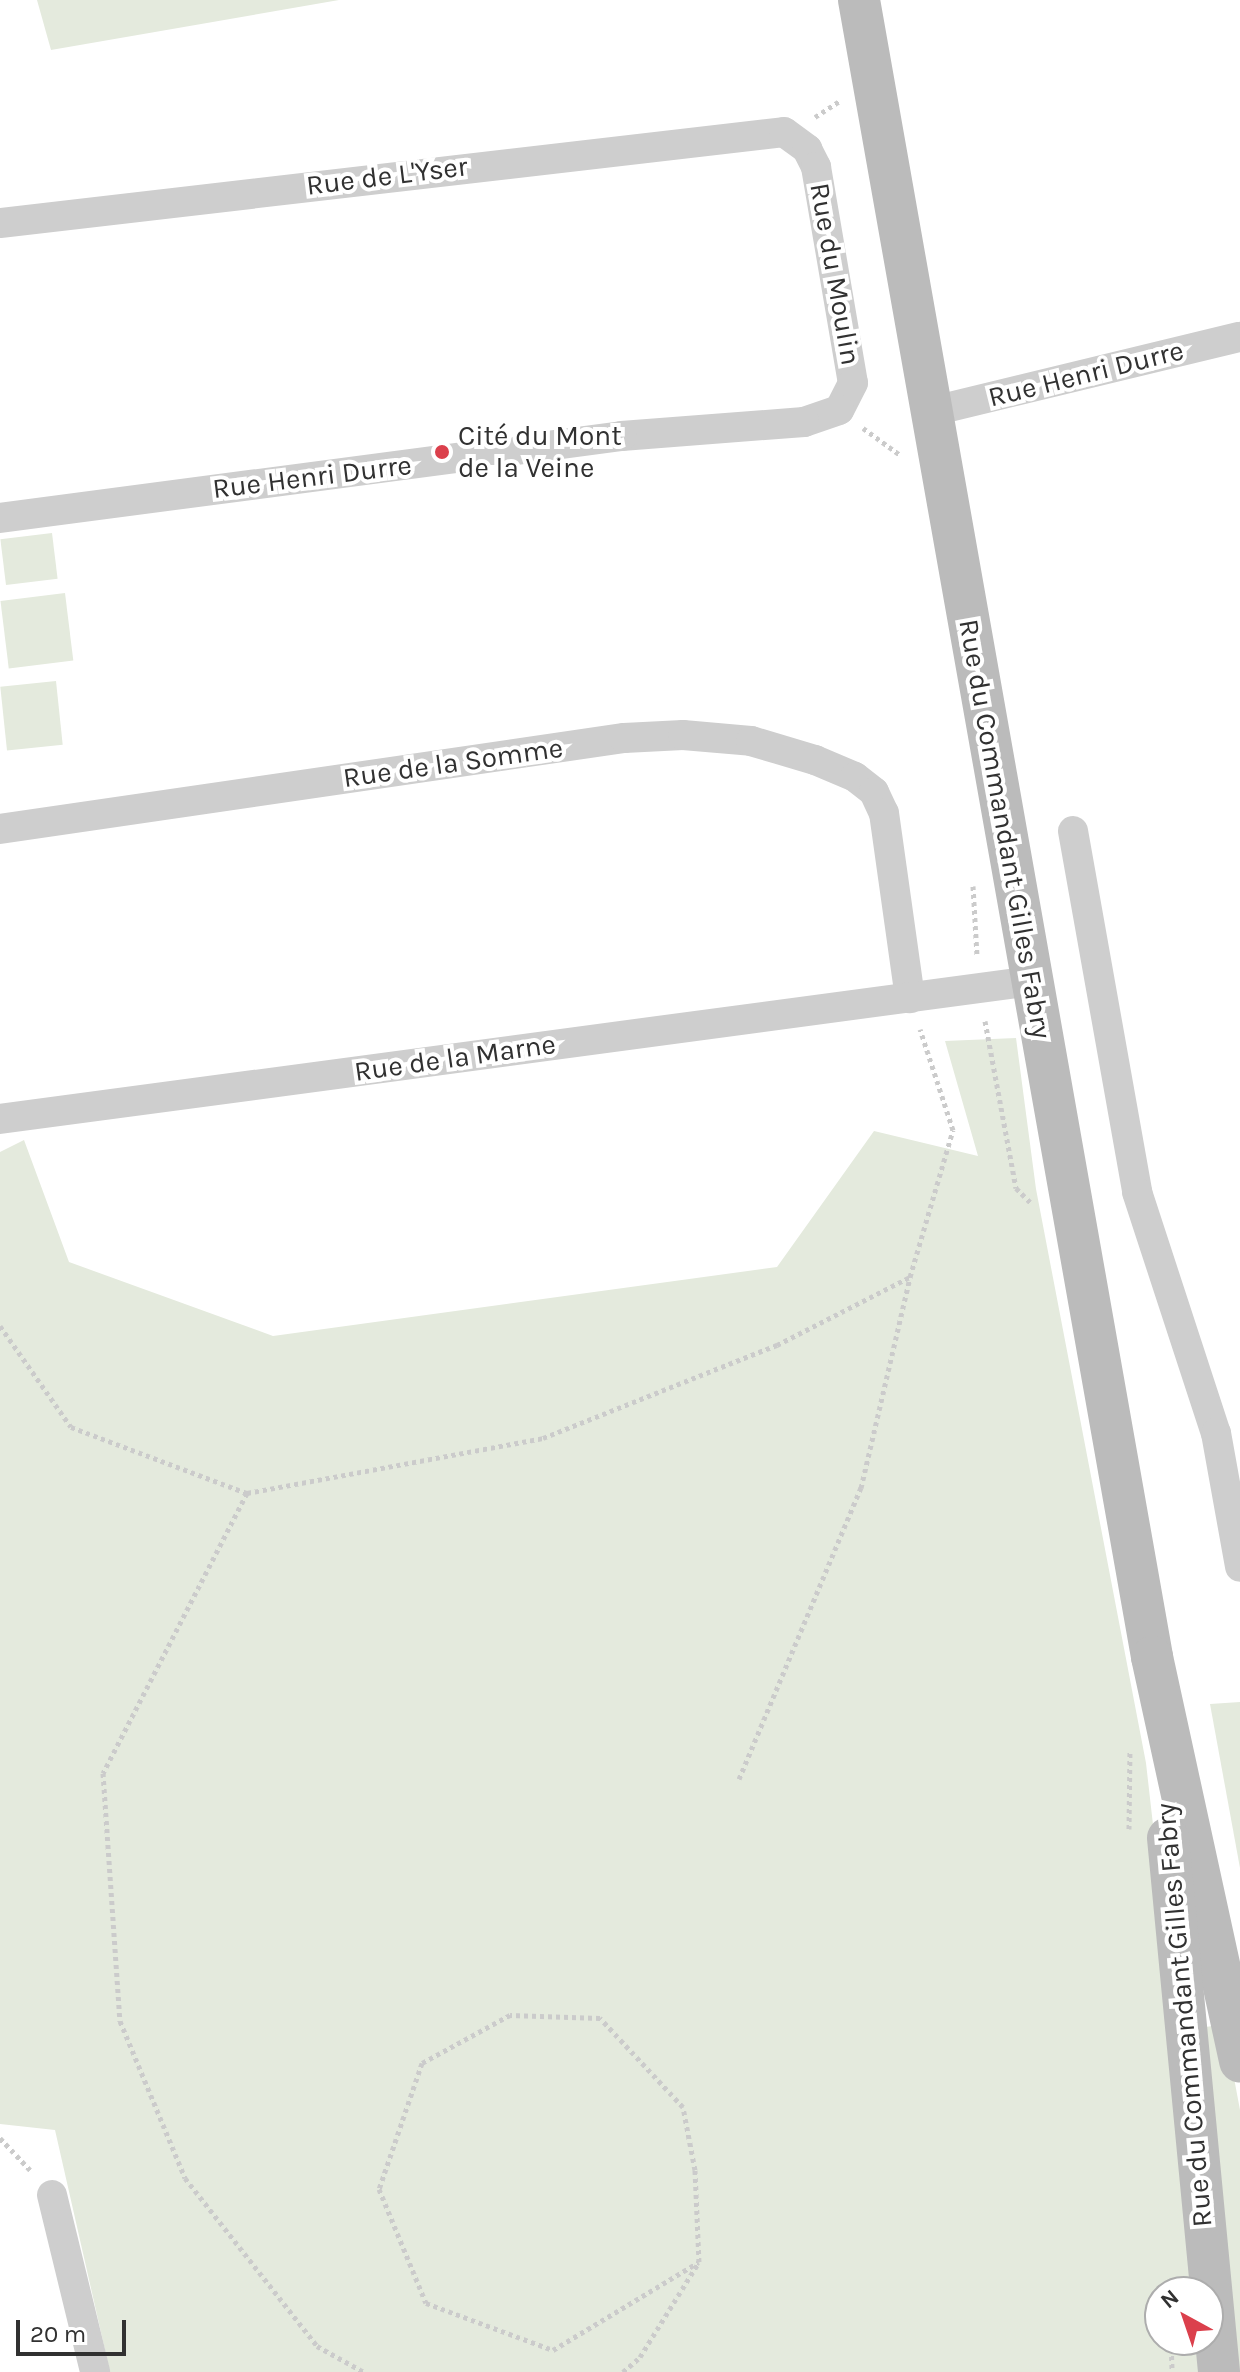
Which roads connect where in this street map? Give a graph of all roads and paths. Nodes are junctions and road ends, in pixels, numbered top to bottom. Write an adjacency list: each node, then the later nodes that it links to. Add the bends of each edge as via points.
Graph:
1 (859, 0): 8 (street, Rue du Commandant Gilles Fabry)
2 (839, 89): 3 (path)
3 (845, 116)
4 (774, 130): 5 (street, Rue de L'Yser); 7 (street, Rue du Moulin, via 793,136 816,167)
5 (0, 223)
6 (1240, 337): 8 (street, Rue Henri Durre)
7 (846, 402): 9 (path, via 907,460); 10 (street, Rue Henri Durre, via 804,422 622,436)
8 (933, 411): 14 (street, Rue du Commandant Gilles Fabry)
9 (905, 447)
10 (0, 518)
11 (0, 829): 16 (street, Rue de la Somme, via 661,735 729,738 799,753 866,783 884,813)
12 (1073, 831): 22 (street, via 1137,1192 1216,1433)
13 (972, 870): 15 (path)
14 (1032, 981): 15 (street, Rue de la Marne); 23 (street, Rue du Commandant Gilles Fabry)
15 (979, 988): 16 (street, Rue de la Marne); 18 (path, via 1016,1188)
16 (910, 998): 17 (street, Rue de la Marne); 19 (path, via 953,1130)
17 (0, 1119)
18 (1035, 1207)
19 (910, 1277): 21 (path, via 777,1345 543,1438); 25 (path, via 861,1488)
20 (0, 1326): 21 (path, via 71,1427)
21 (247, 1493): 32 (path, via 103,1773 120,2021 185,2178 317,2346)
22 (1240, 1567)
23 (1152, 1657): 27 (street, Rue du Commandant Gilles Fabry); 34 (street, Rue du Commandant Gilles Fabry)
24 (1131, 1735): 26 (path)
25 (739, 1779)
26 (1131, 1845)
27 (1240, 2062)
28 (0, 2138): 29 (path)
29 (52, 2195): 31 (street)
30 (699, 2262): 30 (path, via 695,2170 683,2107 600,2018 510,2015 422,2063 379,2189 426,2303 553,2350); 33 (path, via 640,2357)
31 (95, 2372)
32 (364, 2372)
33 (623, 2372)
34 (1219, 2372)

